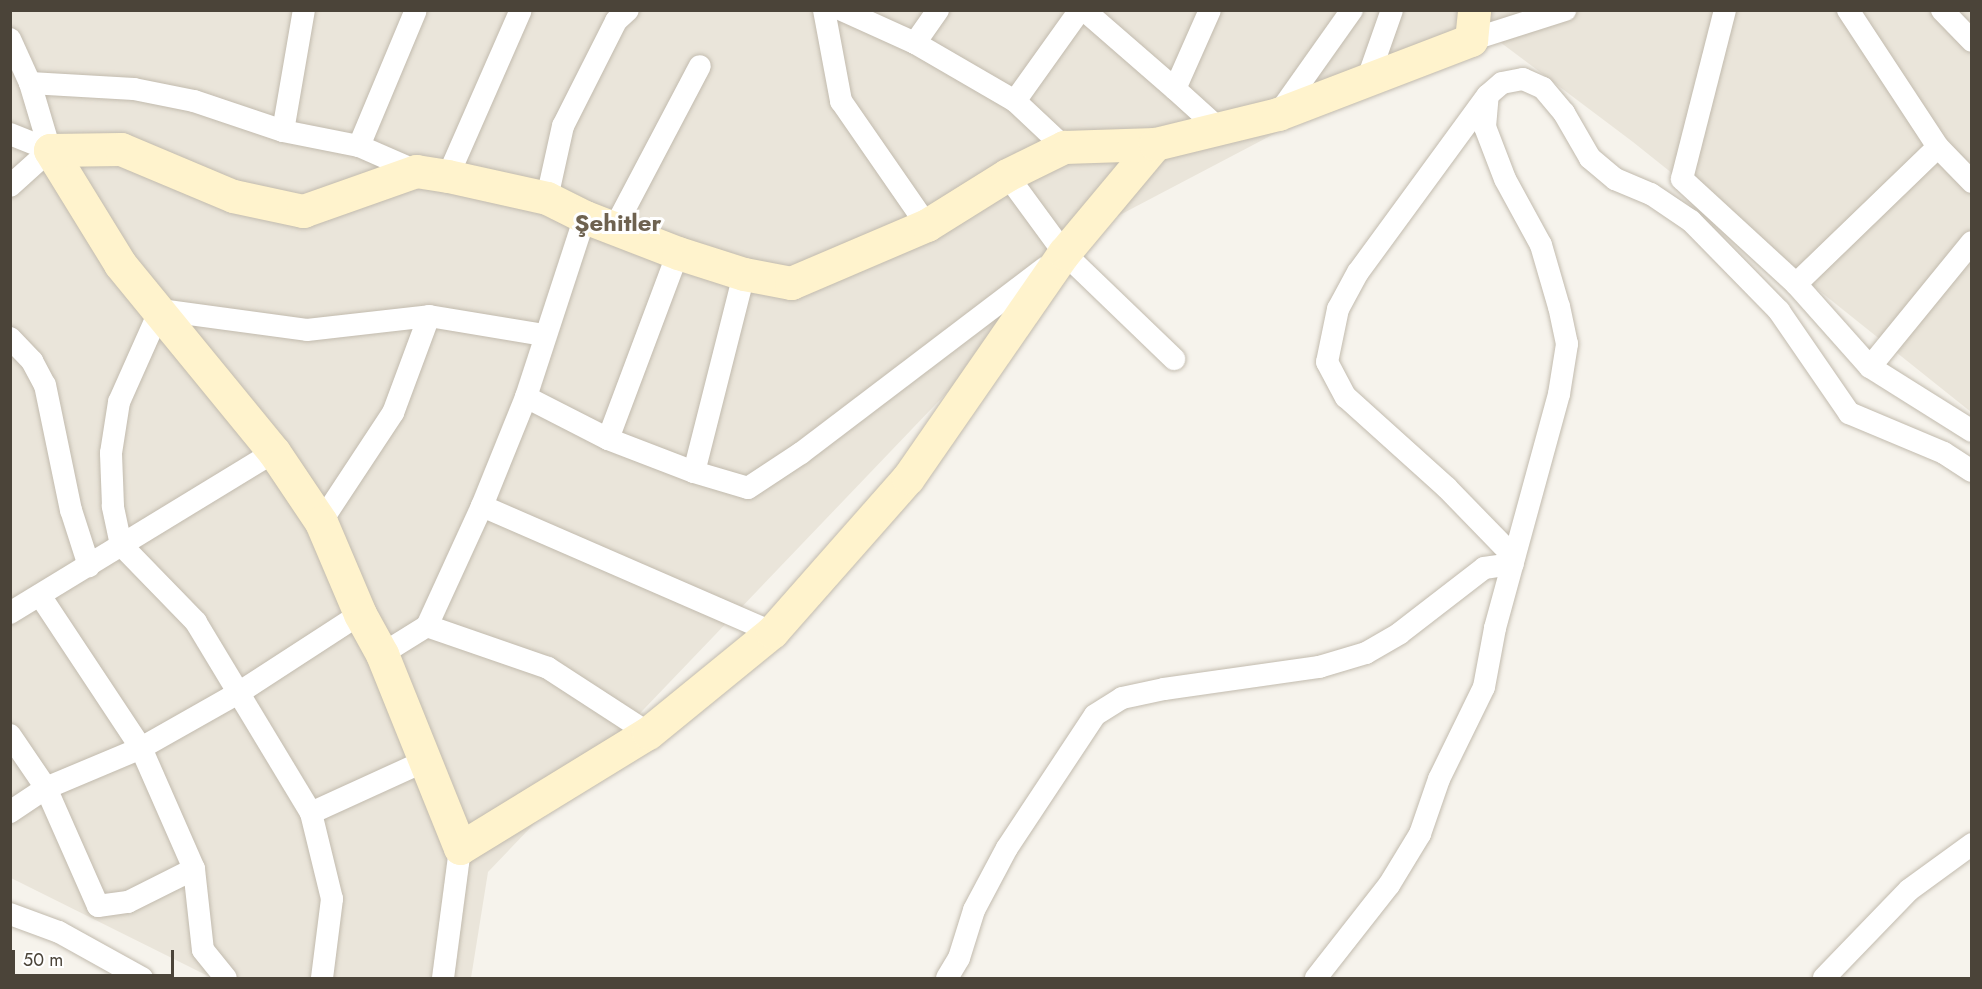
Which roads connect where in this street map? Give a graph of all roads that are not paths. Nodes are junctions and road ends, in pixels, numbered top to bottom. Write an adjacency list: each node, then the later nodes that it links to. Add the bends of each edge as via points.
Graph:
1 (304, 10): 28 (street)
2 (416, 10): 31 (street)
3 (521, 10): 37 (street)
4 (628, 10): 40 (street, via 616,21 563,126)
5 (824, 10): 42 (street, via 841,101)
6 (842, 10): 19 (street)
7 (939, 10): 19 (street)
8 (1082, 10): 23 (street); 25 (street)
9 (1210, 10): 23 (street)
10 (1352, 10): 26 (street)
11 (1392, 10): 21 (street)
12 (1565, 10): 16 (street)
13 (1725, 10): 47 (street, via 1682,179)
14 (1848, 10): 33 (street)
15 (1942, 10): 18 (street)
16 (1472, 26): 21 (street)
17 (10, 39): 22 (street)
18 (1971, 41)
19 (915, 44): 25 (street)
20 (700, 66): 41 (street)
21 (1366, 81): 26 (street)
22 (30, 83): 28 (street, via 144,91 194,100); 34 (street)
23 (1174, 89): 27 (street)
24 (1488, 95): 58 (street, via 1502,83 1523,79 1543,88 1564,113 1590,158 1615,179 1651,194 1691,221 1746,274 1779,311 1850,413 1944,453); 63 (street, via 1485,127 1505,179 1541,245 1567,344 1559,394); 63 (street, via 1358,272 1338,309 1327,362 1346,397 1447,488)
25 (1016, 102): 32 (street)
26 (1278, 114): 27 (street)
27 (1217, 127): 30 (street)
28 (283, 131): 31 (street)
29 (10, 134): 34 (street)
30 (1155, 144): 32 (street); 45 (street)
31 (358, 146): 35 (street)
32 (1064, 147): 36 (street)
33 (1938, 147): 38 (street); 47 (street)
34 (50, 150): 35 (street, via 121,149 233,196 303,211); 39 (street); 48 (street, via 120,264)
35 (416, 171): 37 (street)
36 (1006, 175): 42 (street); 45 (street)
37 (448, 176): 40 (street)
38 (1971, 183)
39 (10, 186)
40 (547, 198): 41 (street)
41 (600, 223): 44 (street); 50 (street)
42 (927, 225): 46 (street, via 791,282)
43 (1971, 242): 53 (street)
44 (678, 253): 46 (street); 56 (street)
45 (1064, 253): 52 (street); 59 (street, via 801,453 748,488); 69 (street, via 908,478)
46 (744, 274): 59 (street)
47 (1796, 284): 53 (street)
48 (160, 310): 49 (street, via 307,330); 57 (street); 62 (street, via 119,402 111,453 113,506)
49 (429, 316): 50 (street); 61 (street, via 393,412)
50 (544, 335): 54 (street)
51 (10, 338): 64 (street, via 33,361 45,385 71,510)
52 (1174, 359)
53 (1870, 367): 55 (street)
54 (526, 397): 56 (street); 60 (street)
55 (1971, 431)
56 (608, 439): 59 (street)
57 (274, 452): 61 (street); 62 (street)
58 (1971, 471)
59 (694, 472)
60 (482, 506): 68 (street); 69 (street)
61 (321, 522): 67 (street)
62 (121, 545): 64 (street); 71 (street, via 196,622)
63 (1513, 560): 87 (street, via 1484,568 1400,633 1366,653 1318,667 1122,698 1095,714 1007,848 974,910 959,958); 88 (street, via 1484,687 1439,778 1420,834 1389,885)
64 (88, 566): 65 (street)
65 (41, 597): 66 (street); 74 (street)
66 (10, 613)
67 (360, 614): 70 (street); 71 (street)
68 (427, 626): 70 (street); 72 (street, via 548,668)
69 (772, 632): 72 (street)
70 (382, 654): 75 (street)
71 (240, 692): 74 (street); 78 (street)
72 (648, 733): 80 (street)
73 (10, 735): 76 (street)
74 (141, 748): 76 (street); 81 (street)
75 (427, 760): 78 (street); 80 (street)
76 (45, 788): 77 (street); 81 (street, via 98,906 128,902)
77 (10, 812)
78 (311, 813): 85 (street, via 332,899)
79 (1971, 844): 89 (street, via 1909,890)
80 (460, 848): 86 (street)
81 (194, 869): 84 (street, via 203,950)
82 (10, 914): 83 (street, via 59,932)
83 (142, 978)
84 (226, 978)
85 (322, 978)
86 (443, 978)
87 (947, 978)
88 (1316, 978)
89 (1824, 978)

